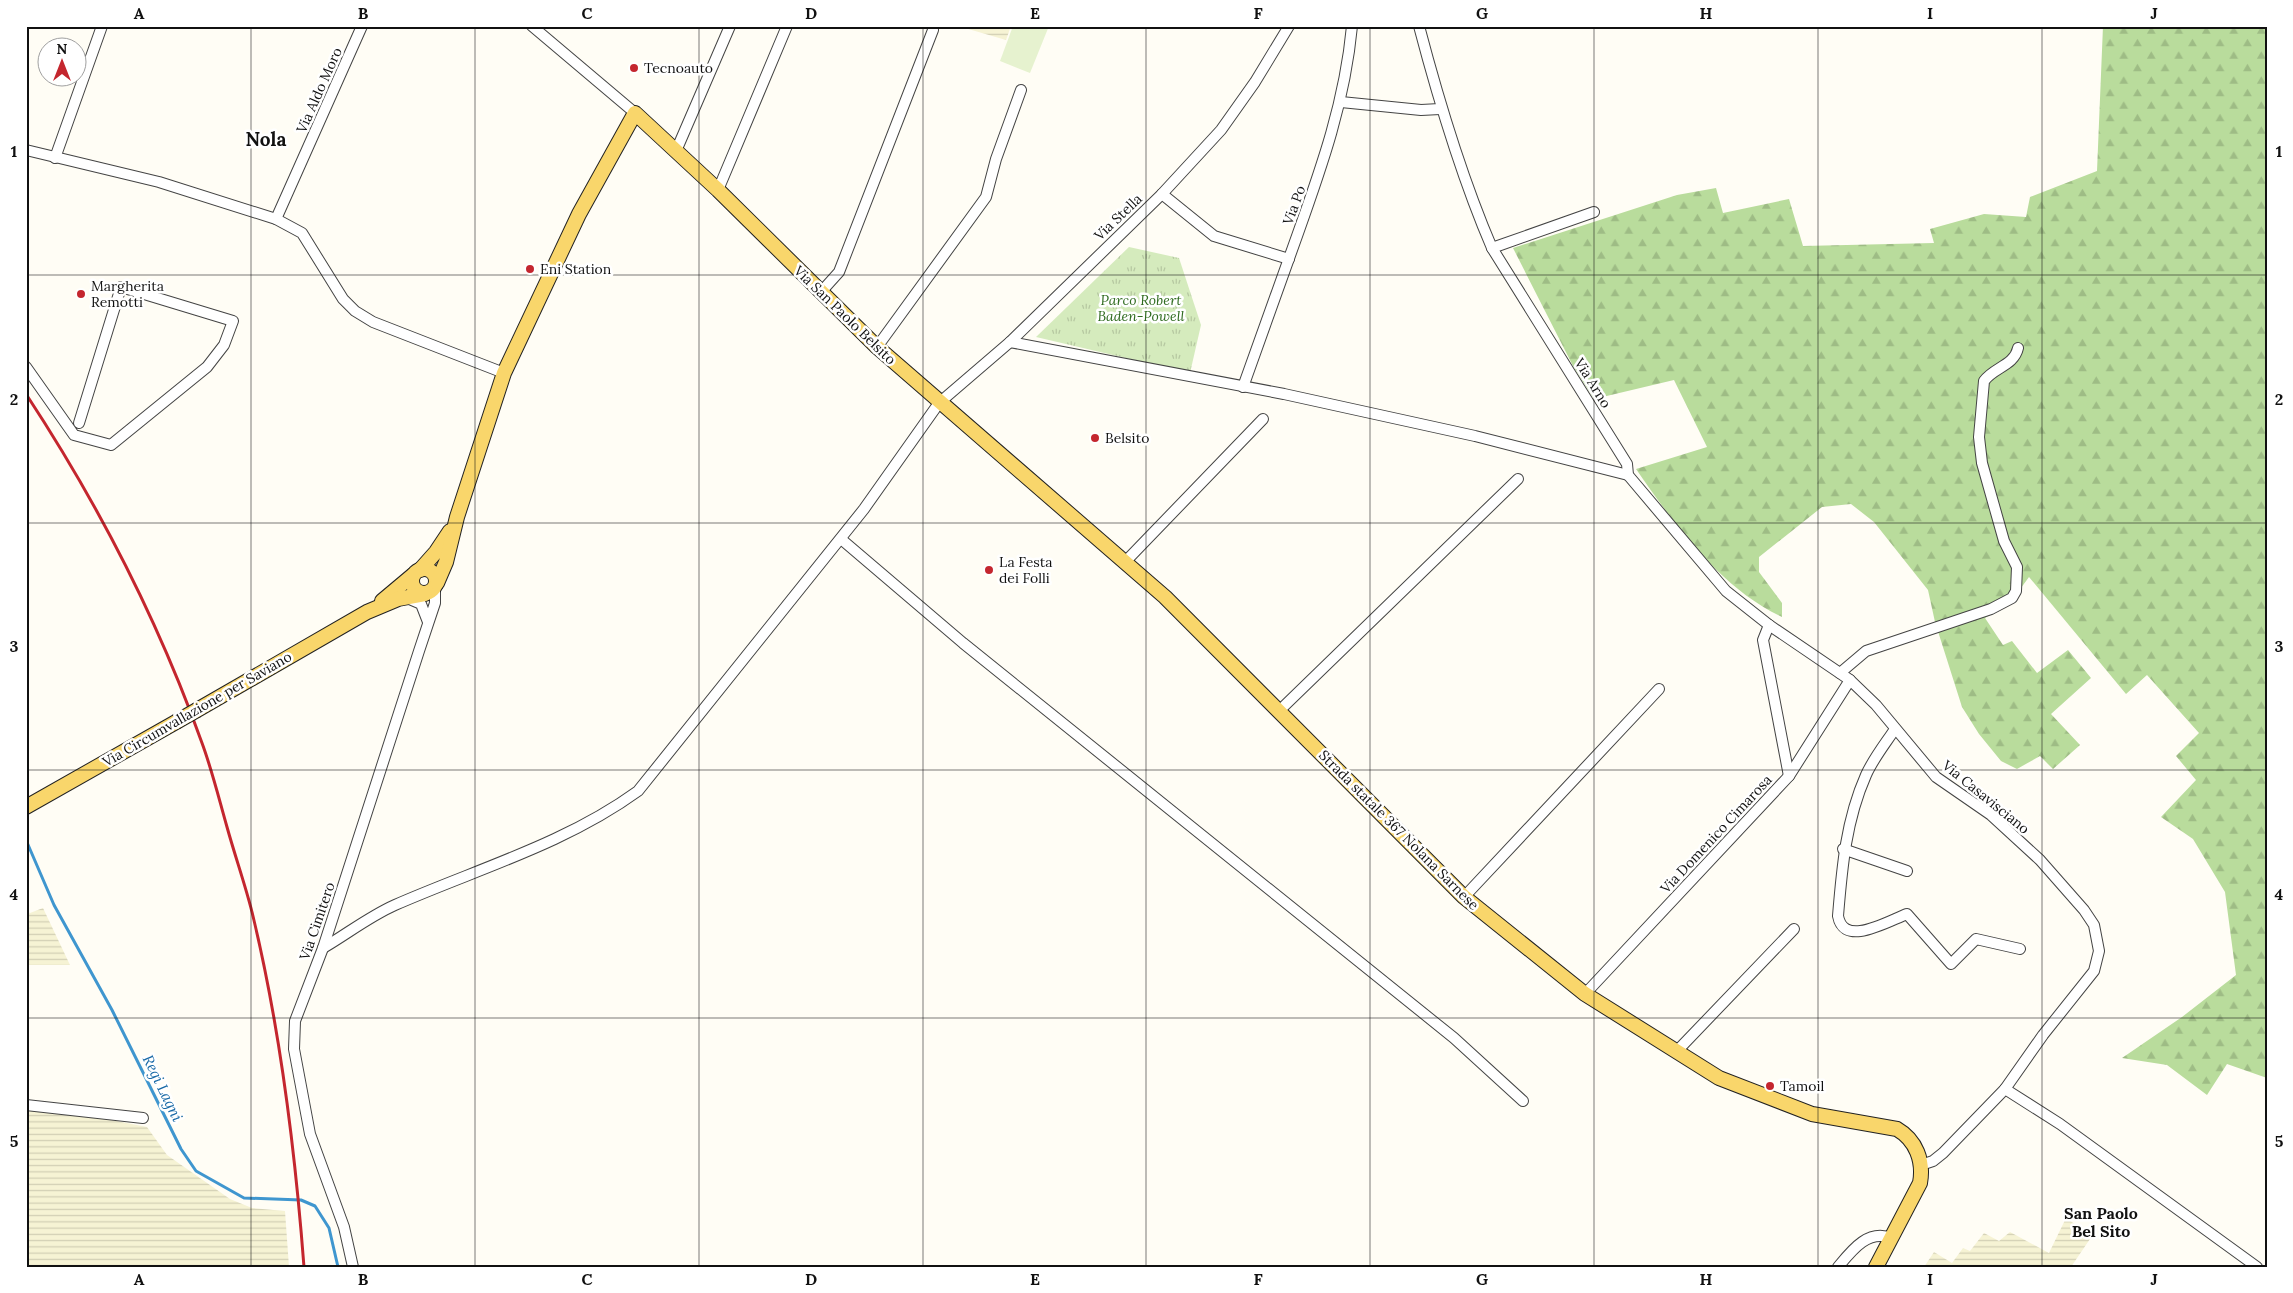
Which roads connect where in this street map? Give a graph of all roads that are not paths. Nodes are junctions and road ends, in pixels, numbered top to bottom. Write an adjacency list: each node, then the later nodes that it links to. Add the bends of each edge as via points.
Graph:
1 (102, 26): 16 (street)
2 (362, 26): 20 (street, Via Aldo Moro)
3 (532, 26): 13 (street, Via San Paolo Belsito)
4 (730, 26): 15 (street)
5 (787, 26): 17 (street)
6 (1289, 26): 18 (street, Via Stella, via 1222,130)
7 (1352, 26): 11 (street, Via Po)
8 (1419, 26): 12 (street, Via Arno)
9 (932, 30): 23 (street, via 840,272)
10 (1021, 90): 25 (street, via 986,197)
11 (1341, 102): 12 (street); 22 (street, Via Po)
12 (1440, 109): 21 (street, Via Arno)
13 (635, 113): 15 (main road, Via San Paolo Belsito); 28 (main road, Via Circumvallazione per Saviano, via 579,214)
14 (26, 150): 16 (street)
15 (676, 151): 17 (main road, Via San Paolo Belsito)
16 (55, 158): 20 (street, via 159,182)
17 (718, 190): 23 (main road, Via San Paolo Belsito)
18 (1162, 194): 22 (street, via 1214,236); 24 (street, Via Stella)
19 (1594, 212): 21 (street)
20 (276, 219): 28 (street, via 302,233 343,299 355,311 381,326)
21 (1492, 248): 33 (street, Via Arno, via 1627,464)
22 (1288, 259): 29 (street, Via Po)
23 (821, 292): 25 (main road, Via San Paolo Belsito)
24 (1010, 342): 29 (street); 30 (street, Via Stella)
25 (876, 347): 30 (main road, Via San Paolo Belsito)
26 (2018, 348): 45 (street, via 2012,361 1990,373 1984,381 1979,437 1988,488 2004,541 2017,567 2016,591 2012,598 1992,610 1866,651)
27 (26, 367): 32 (street, via 74,435 111,446 207,367 224,345 232,321 121,287)
28 (504, 373): 35 (main road, Via Circumvallazione per Saviano)
29 (1243, 387): 33 (street, via 1475,436)
30 (939, 403): 36 (street, Via Stella); 37 (main road, Via San Paolo Belsito)
31 (1263, 419): 37 (street)
32 (79, 423)
33 (1628, 474): 44 (street, Via Arno, via 1726,591)
34 (1518, 479): 48 (street)
35 (457, 517): 38 (main road, Via Circumvallazione per Saviano, via 447,536); 39 (main road, Via Circumvallazione per Saviano, via 446,562)
36 (840, 539): 56 (street, Via Stella, via 638,792 613,810 557,839 393,906); 61 (street, via 963,643 1454,1038)
37 (1125, 562): 40 (main road, Via San Paolo Belsito)
38 (416, 573): 39 (main road, via 432,572); 39 (main road, via 414,588); 42 (main road, Via Circumvallazione per Saviano)
39 (432, 588): 41 (main road, Via Circumvallazione per Saviano); 43 (street, Via Cimitero, via 435,603)
40 (1165, 597): 48 (main road, Strada statale 367 Nolana Sarnese)
41 (404, 598): 42 (main road, Via Circumvallazione per Saviano); 43 (street, via 421,604)
42 (367, 612): 51 (main road, Via Circumvallazione per Saviano, bridge)
43 (428, 623): 56 (street, Via Cimitero)
44 (1769, 625): 45 (street, Via Arno); 50 (street, via 1763,640)
45 (1840, 673): 46 (street, Via Arno)
46 (1850, 680): 49 (street, Via Casavisciano); 50 (street, Via Domenico Cimarosa)
47 (1659, 689): 54 (street)
48 (1279, 711): 54 (main road, Strada statale 367 Nolana Sarnese)
49 (1895, 729): 52 (street, via 1867,773); 60 (street, Via Casavisciano, via 1936,777 1991,815 2040,860 2094,925 2099,951 2094,971)
50 (1789, 776): 58 (street, Via Domenico Cimarosa)
51 (26, 806)
52 (1843, 849): 53 (street); 57 (street, via 1838,916 1842,929 1864,931 1907,914 1951,964 1976,938)
53 (1907, 871)
54 (1464, 897): 58 (main road, Strada statale 367 Nolana Sarnese)
55 (1794, 929): 59 (street)
56 (323, 948): 66 (street, Via Cimitero, via 295,1021 294,1049 310,1134 344,1227)
57 (2020, 948)
58 (1585, 994): 59 (main road, Strada statale 367 Nolana Sarnese)
59 (1677, 1051): 64 (main road, Strada statale 367 Nolana Sarnese, via 1719,1078 1812,1114 1897,1129 1912,1142)
60 (2005, 1089): 64 (street, Via Casavisciano, via 1943,1154); 69 (street, via 2060,1124)
61 (1523, 1101)
62 (26, 1105): 63 (street)
63 (143, 1118)
64 (1921, 1164): 65 (main road, via 1920,1183)
65 (1891, 1238): 67 (street, via 1883,1235 1866,1239); 68 (main road)
66 (353, 1267)
67 (1838, 1267)
68 (1876, 1267)
69 (2258, 1267)

